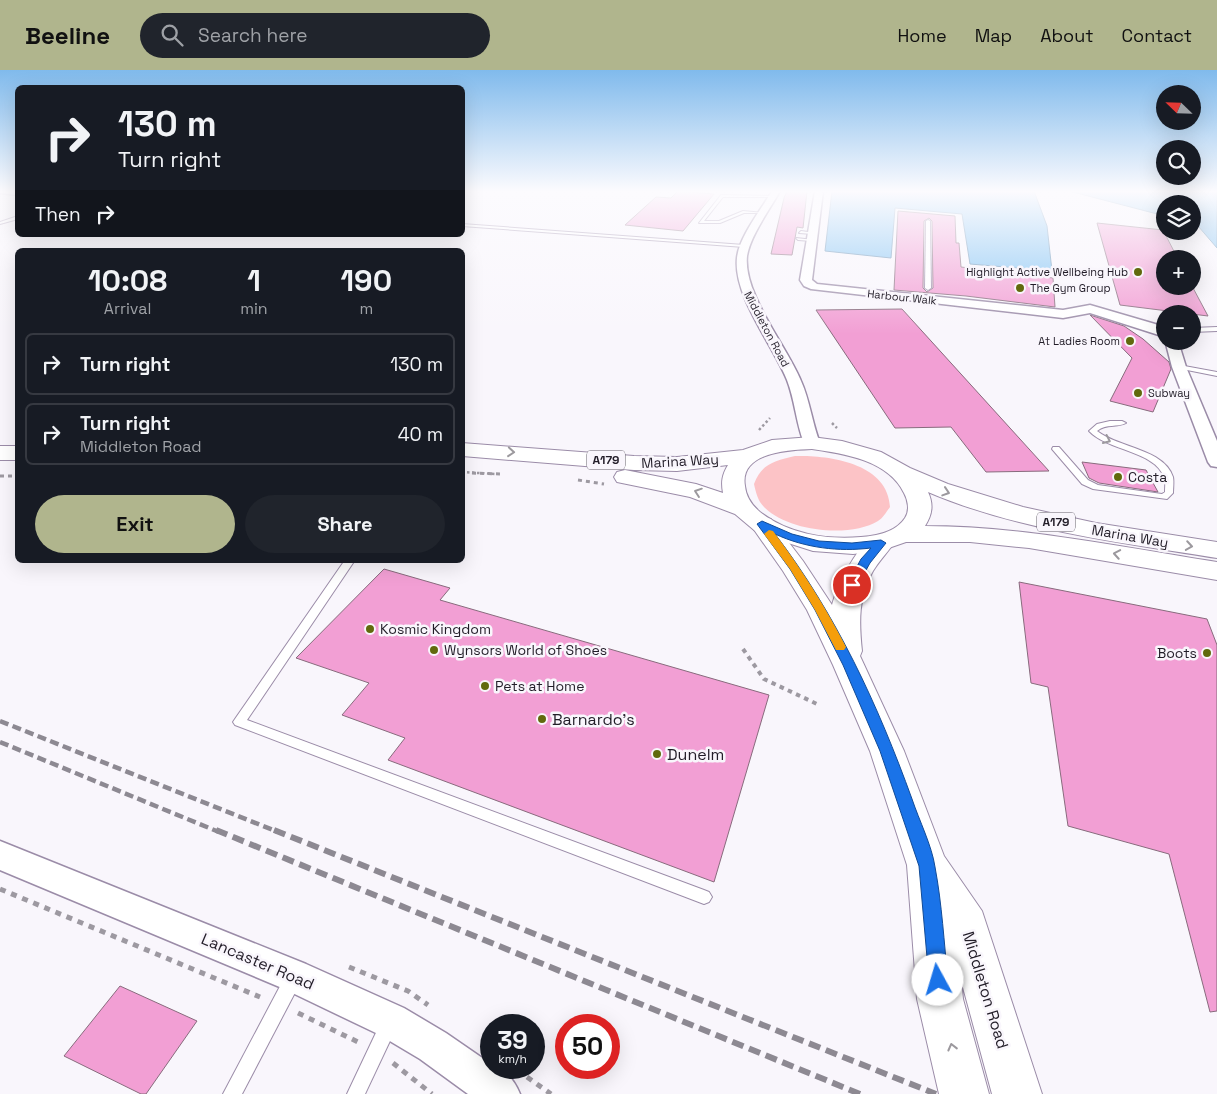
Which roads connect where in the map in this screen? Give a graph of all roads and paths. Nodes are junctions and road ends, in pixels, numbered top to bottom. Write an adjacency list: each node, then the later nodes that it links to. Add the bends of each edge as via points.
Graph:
1 (659, 239): 5 (lane)
2 (748, 239): 5 (street, Middleton Road)
3 (808, 239): 6 (street, Harbour Walk, via 808,284 822,288)
4 (928, 239): 6 (lane)
5 (744, 246): 14 (street, Middleton Road, via 742,273 746,292 794,381 804,426)
6 (928, 293): 9 (street, Harbour Walk, via 1063,314 1090,309)
7 (1217, 328): 8 (lane)
8 (1201, 329)
9 (1156, 331)
10 (1172, 350): 11 (street)
11 (1179, 367): 12 (lane); 20 (street)
12 (1217, 374)
13 (1122, 423): 16 (lane, one-way to 16, via 1100,425 1093,431 1105,440 1162,466 1168,474 1170,486 1164,497 1096,487 1085,482)
14 (812, 443): 19 (main road, A179, via 773,447); 25 (main road, A179, via 860,452)
15 (465, 449): 19 (main road, Marina Way / A179, one-way to 19, via 634,463 677,464)
16 (1056, 449)
17 (0, 453): 18 (main road)
18 (15, 453)
19 (749, 456): 31 (main road, Middleton Road, via 737,467 732,480 734,494)
20 (1217, 462)
21 (465, 464): 31 (main road, Marina Way / A179, one-way to 21, via 696,491 670,484 618,476)
22 (0, 467): 23 (main road)
23 (15, 467)
24 (465, 472): 26 (path)
25 (901, 472): 32 (main road, A179, via 915,488 921,504 917,520); 33 (main road, Marina Way / A179, one-way to 33, via 935,488 986,505 1058,523)
26 (504, 474)
27 (0, 476): 28 (path)
28 (15, 476)
29 (577, 480): 30 (path)
30 (605, 484)
31 (753, 517): 32 (main road, A179, via 789,537 819,544 852,547); 39 (main road, Middleton Road, via 794,567)
32 (892, 538): 35 (main road, Marina Way / A179, one-way to 32, via 1029,540 970,534); 39 (main road, Middleton Road, via 865,562 847,595 844,627)
33 (1217, 550)
34 (348, 563): 44 (lane, via 239,722)
35 (1186, 566): 36 (main road, Marina Way / A179); 37 (lane)
36 (1217, 571)
37 (1217, 580)
38 (743, 649): 40 (path, via 764,679)
39 (849, 665): 42 (main road, Middleton Road, via 887,751)
40 (817, 704)
41 (0, 855): 45 (street, Lancaster Road)
42 (927, 866): 48 (main road, Middleton Road, via 967,926); 54 (main road, Middleton Road, one-way to 42, via 940,1000)
43 (0, 889): 45 (path)
44 (704, 897)
45 (287, 990): 46 (street, Lancaster Road); 47 (path); 50 (lane)
46 (391, 1021): 47 (lane); 49 (street, Lancaster Road)
47 (376, 1050): 51 (lane); 52 (path)
48 (1011, 1073)
49 (511, 1083): 53 (path)
50 (232, 1094)
51 (356, 1094)
52 (432, 1094)
53 (551, 1094)
54 (964, 1094)

